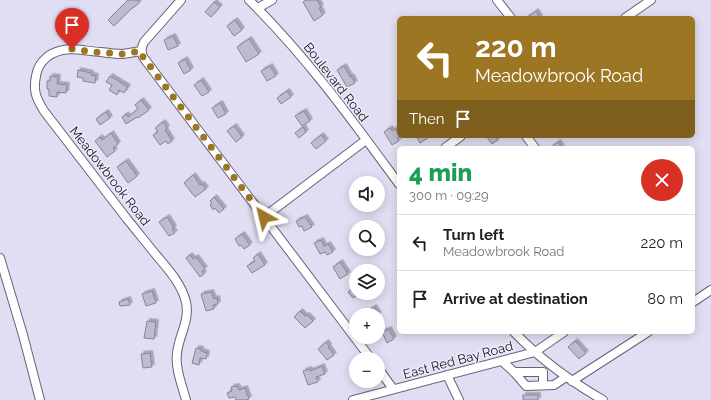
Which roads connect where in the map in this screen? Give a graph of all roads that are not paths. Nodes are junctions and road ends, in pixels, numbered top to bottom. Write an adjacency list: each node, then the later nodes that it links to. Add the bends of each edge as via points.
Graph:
1 (181, 0): 9 (street, via 144,42)
2 (249, 0): 6 (street, Boulevard Road)
3 (272, 0): 6 (street)
4 (497, 0): 7 (street)
5 (651, 0): 8 (street)
6 (258, 8): 11 (street, Boulevard Road, via 312,69)
7 (509, 16)
8 (628, 16)
9 (141, 51): 14 (street); 33 (street, Meadowbrook Road, via 122,54 72,49 59,51 41,63 36,73 35,96 181,288 186,302 186,321 177,359)
10 (458, 138): 12 (street)
11 (366, 140): 13 (street, Boulevard Road); 14 (street)
12 (448, 146)
13 (397, 179)
14 (264, 217): 21 (street)
15 (0, 258): 32 (street)
16 (711, 290): 17 (street)
17 (695, 301)
18 (516, 334): 22 (street)
19 (561, 334): 22 (street, East Red Bay Road)
20 (645, 334): 29 (street)
21 (366, 352)
22 (535, 352): 23 (street, East Red Bay Road); 24 (street)
23 (502, 361): 25 (street); 27 (street, East Red Bay Road)
24 (550, 364): 26 (street); 29 (street)
25 (514, 372): 26 (street); 30 (street, via 526,386)
26 (543, 372): 30 (street)
27 (447, 375): 31 (street, East Red Bay Road); 35 (street)
28 (385, 378): 31 (street)
29 (569, 379): 30 (street, via 554,385); 36 (street)
30 (543, 385)
31 (393, 389): 34 (street, East Red Bay Road)
32 (40, 400)
33 (186, 400)
34 (353, 400)
35 (458, 400)
36 (602, 400)

